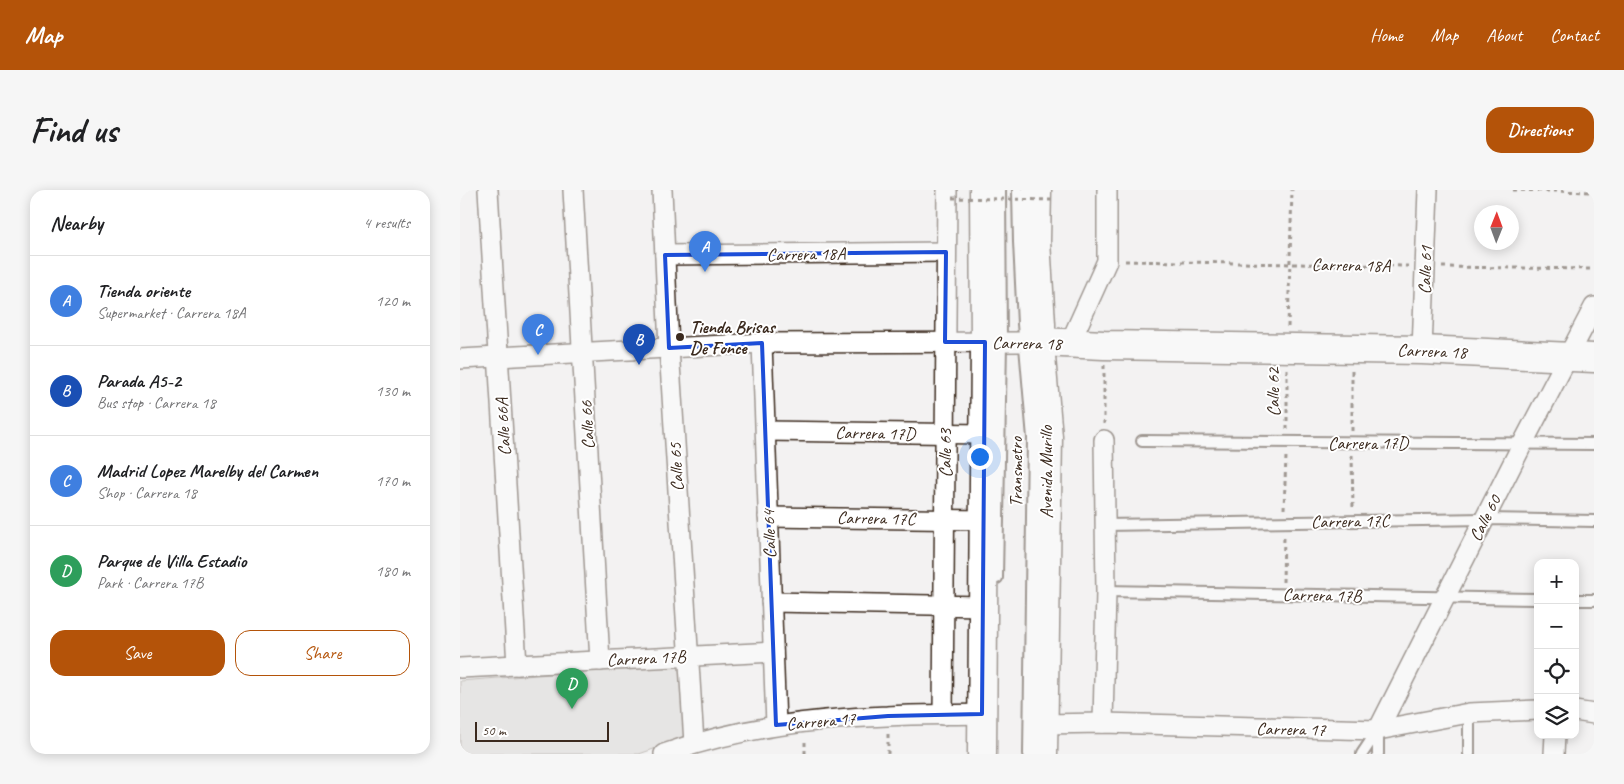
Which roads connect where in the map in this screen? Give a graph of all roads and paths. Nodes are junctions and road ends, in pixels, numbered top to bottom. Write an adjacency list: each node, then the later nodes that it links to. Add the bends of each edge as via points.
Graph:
1 (488, 190): 31 (street, Calle 66A)
2 (573, 190): 30 (street, Calle 66)
3 (662, 190): 15 (street, Calle 65)
4 (984, 190): 22 (main road)
5 (1000, 190): 22 (lane, Transmetro)
6 (1018, 190): 23 (lane, Transmetro, via 1019,242)
7 (1107, 190): 16 (street)
8 (1292, 190): 17 (path, Calle 62)
9 (1428, 190): 18 (street, Calle 61)
10 (1513, 190): 11 (path)
11 (1594, 192)
12 (949, 194): 13 (path, bridge); 14 (street, Calle 63)
13 (1045, 195): 23 (main road, Avenida Murillo, via 1036,241)
14 (946, 252): 15 (street, Carrera 18A); 21 (street, Calle 63)
15 (665, 255): 27 (street, Calle 65)
16 (1107, 261): 17 (path, Carrera 18A); 25 (street)
17 (1290, 265): 18 (path, Carrera 18A); 28 (path, Calle 62)
18 (1424, 266): 19 (path, Carrera 18A); 29 (street, Calle 61)
19 (1594, 269)
20 (1594, 307): 32 (street, Calle 60)
21 (946, 342): 22 (street, Carrera 18); 24 (street, Carrera 18); 36 (street, Calle 63)
22 (993, 342): 23 (street, Carrera 18); 37 (main road); 52 (lane, Transmetro)
23 (1032, 342): 25 (main road, Carrera 18); 71 (main road, Avenida Murillo, via 1048,437); 78 (lane, Transmetro)
24 (762, 343): 27 (street, Carrera 18); 35 (street, Calle 64)
25 (1070, 344): 26 (main road, Carrera 18)
26 (1104, 345): 28 (main road, Carrera 18); 38 (path)
27 (669, 348): 30 (street, Carrera 18); 60 (street, Calle 65)
28 (1287, 348): 29 (main road, Carrera 18); 40 (path, Calle 62)
29 (1422, 350): 32 (main road, Carrera 18)
30 (583, 353): 31 (street, Carrera 18); 61 (street, Calle 66)
31 (499, 357): 34 (street, Carrera 18); 62 (street, Calle 66A)
32 (1567, 358): 33 (main road, Carrera 18); 41 (street, Calle 60)
33 (1594, 358)
34 (460, 359)
35 (766, 431): 36 (street, Carrera 17D); 43 (street, Calle 64)
36 (945, 433): 37 (street, Carrera 17D); 44 (street, Calle 63)
37 (984, 434): 46 (main road)
38 (1104, 440): 49 (street)
39 (1142, 442): 40 (lane, Carrera 17D)
40 (1287, 442): 41 (lane, Carrera 17D); 48 (path, Calle 62)
41 (1523, 443): 42 (lane, Carrera 17D); 45 (street, Calle 60)
42 (1594, 444)
43 (768, 517): 44 (street, Carrera 17C); 57 (street, Calle 64)
44 (944, 519): 46 (street, Carrera 17C); 58 (street, Calle 63)
45 (1485, 519): 47 (lane, Carrera 17C); 48 (lane, Carrera 17C); 53 (street, Calle 60)
46 (983, 520): 52 (main road)
47 (1594, 521)
48 (1284, 522): 49 (lane, Carrera 17C); 51 (path, Calle 62)
49 (1105, 525): 50 (street)
50 (1106, 591): 51 (lane, Carrera 17B); 70 (street)
51 (1283, 594): 53 (lane, Carrera 17B)
52 (990, 597): 58 (street); 67 (main road)
53 (1445, 597): 54 (lane, Carrera 17B); 73 (street, Calle 60)
54 (1534, 599)
55 (1579, 600): 56 (lane)
56 (1594, 600)
57 (771, 602): 58 (street); 59 (street, Calle 64)
58 (943, 606): 69 (street, Calle 63)
59 (773, 652): 60 (street, Carrera 17B); 72 (street, Calle 64)
60 (688, 656): 61 (street, Carrera 17B); 75 (street, Calle 65)
61 (600, 661): 62 (street, Carrera 17B)
62 (517, 665): 63 (street, Carrera 17B)
63 (460, 668)
64 (1534, 710): 66 (street, Carrera 17)
65 (1579, 712): 68 (street)
66 (1469, 713): 73 (street, Carrera 17); 82 (lane)
67 (982, 714): 69 (street, Carrera 17); 77 (main road)
68 (1594, 714)
69 (942, 715): 72 (street, Carrera 17)
70 (1103, 723): 71 (street, Carrera 17); 73 (street, Carrera 17)
71 (1043, 724): 79 (main road, Avenida Murillo)
72 (776, 725): 75 (street, Carrera 17)
73 (1378, 730): 80 (lane); 81 (lane)
74 (1555, 739): 83 (street)
75 (694, 743): 76 (street, Carrera 17)
76 (664, 754)
77 (982, 754)
78 (1029, 754)
79 (1043, 754)
80 (1362, 754)
81 (1378, 754)
82 (1469, 754)
83 (1554, 754)

